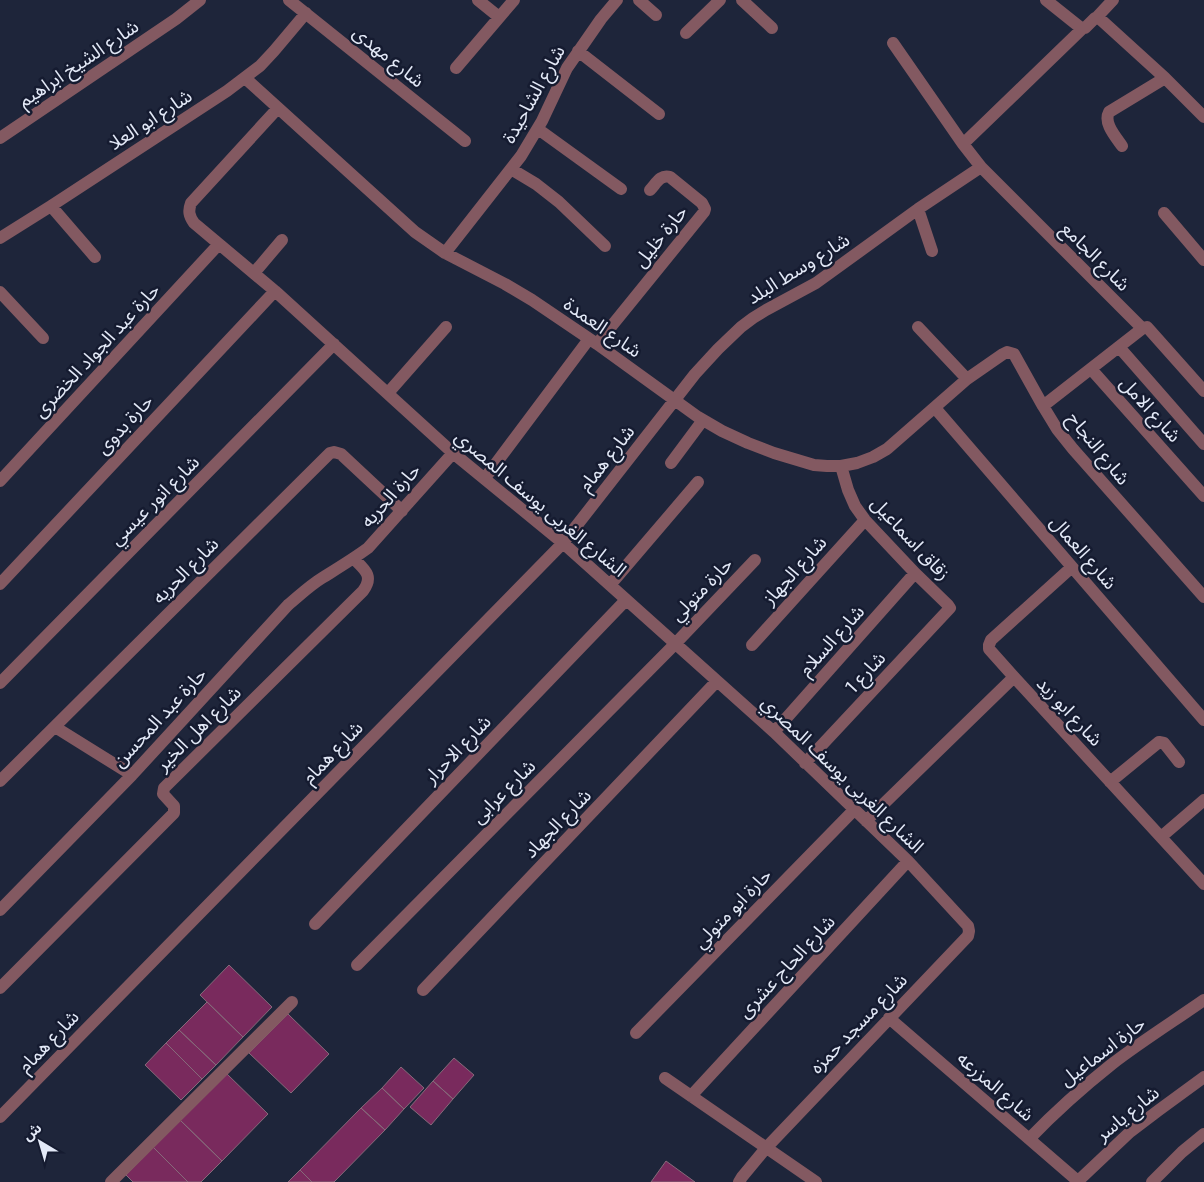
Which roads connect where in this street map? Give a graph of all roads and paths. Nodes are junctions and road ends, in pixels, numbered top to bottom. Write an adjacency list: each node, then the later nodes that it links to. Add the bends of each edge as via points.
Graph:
1 (200, 0): 27 (street, شارع الشيخ ابراهيم)
2 (289, 0): 11 (street, شارع مهدى)
3 (478, 0): 13 (street)
4 (514, 0): 13 (street)
5 (617, 0): 19 (street, شارع الشاحيدة)
6 (639, 0): 12 (street)
7 (720, 0): 17 (street)
8 (742, 0): 15 (street)
9 (1046, 0): 16 (street)
10 (1113, 0): 14 (street)
11 (306, 13): 21 (street, شارع ابو العلا, via 274,51); 28 (street, شارع مهدى)
12 (656, 15)
13 (499, 17): 20 (street)
14 (1097, 17): 16 (street); 22 (street)
15 (772, 28)
16 (1082, 28): 29 (street)
17 (686, 33)
18 (894, 43): 29 (street, شارع الجامع)
19 (578, 51): 25 (street); 26 (street, شارع الشاحيدة)
20 (456, 68)
21 (245, 78): 23 (street, شارع العمدة); 35 (street, شارع ابو العلا)
22 (1165, 78): 24 (street); 30 (street, via 1109,112 1107,122)
23 (278, 108): 40 (street, الشارع الغربى يوسف المصري, via 189,209 194,223); 43 (street, شارع العمدة, via 416,232)
24 (1202, 110)
25 (659, 114)
26 (538, 129): 32 (street, شارع الشاحيدة); 33 (street)
27 (0, 138)
28 (465, 142)
29 (963, 144): 31 (street, شارع الجامع)
30 (1122, 146)
31 (982, 167): 36 (street, شارع وسط البلد); 51 (street, شارع الجامع)
32 (511, 169): 41 (street, via 558,202); 43 (street, شارع الشاحيدة)
33 (621, 189)
34 (650, 190): 53 (street, حارة خليل, via 662,177 670,177 702,203 704,212)
35 (51, 206): 38 (street, شارع ابو العلا); 44 (street)
36 (918, 209): 42 (street); 60 (street, شارع وسط البلد, via 816,283 741,327 695,374)
37 (1164, 214): 45 (street)
38 (0, 238)
39 (282, 240): 46 (street)
40 (219, 244): 46 (street, الشارع الغربى يوسف المصري); 69 (street, حارة عبد الجواد الخضرى)
41 (605, 246)
42 (932, 251)
43 (445, 253): 53 (street, شارع العمدة, via 525,296)
44 (95, 257)
45 (1204, 260)
46 (254, 274): 47 (street, الشارع الغربى يوسف المصري)
47 (275, 291): 54 (street, الشارع الغربى يوسف المصري); 79 (street, حارة بدوى)
48 (0, 292): 52 (street)
49 (446, 327): 59 (street)
50 (918, 327): 57 (street)
51 (1143, 328): 55 (street); 58 (street, شارع الجامع, via 1147,327)
52 (43, 338)
53 (593, 342): 60 (street, شارع العمدة); 68 (street)
54 (334, 344): 59 (street, الشارع الغربى يوسف المصري); 88 (street, شارع انور عيسي)
55 (1119, 347): 56 (street); 64 (street)
56 (1091, 369): 61 (street); 71 (street, شارع الامل)
57 (968, 379): 61 (street, شارع النجاح, via 1003,354 1011,352 1017,357); 62 (street, شارع العمدة)
58 (1204, 391)
59 (388, 393): 65 (street, الشارع الغربى يوسف المصري)
60 (675, 400): 63 (street, شارع العمدة); 74 (street, شارع همام)
61 (1043, 406): 81 (street, شارع النجاح, via 1073,450)
62 (935, 408): 67 (street, شارع العمدة, via 887,449 857,463); 77 (street, شارع العمال)
63 (703, 420): 66 (street); 67 (street, شارع العمدة, via 774,453 814,465)
64 (1204, 444)
65 (453, 452): 68 (street, الشارع الغربى يوسف المصري); 72 (street, حارة الحريه)
66 (672, 463)
67 (841, 466): 73 (street, زقاق اسماعيل, via 855,506)
68 (485, 478): 74 (street, الشارع الغربى يوسف المصري)
69 (0, 481)
70 (698, 482): 80 (street)
71 (1204, 496)
72 (402, 511): 75 (street, حارة الحريه); 90 (street, شارع الحريه, via 341,454 330,453)
73 (865, 520): 78 (street, زقاق اسماعيل); 85 (street, شارع الجهاز)
74 (563, 543): 80 (street, الشارع الغربى يوسف المصري); 116 (street, شارع همام)
75 (354, 559): 94 (street, حارة عبد المحسن, via 304,590 288,605); 107 (street, شارع اهل الخير, via 368,574 367,586 164,788 163,794 174,806 174,813)
76 (755, 560): 84 (street, حارة متولي)
77 (1072, 567): 86 (street, شارع ابو زيد, via 991,640 989,649); 89 (street, شارع العمال)
78 (915, 573): 83 (street, زقاق اسماعيل); 91 (street, شارع السلام)
79 (0, 584)
80 (610, 585): 82 (street, الشارع الغربى يوسف المصري)
81 (1204, 597)
82 (626, 600): 84 (street, الشارع الغربى يوسف المصري); 105 (street, شارع الاحرار)
83 (948, 605): 93 (street, شارع 1, via 948,611)
84 (675, 644): 87 (street, الشارع الغربى يوسف المصري); 106 (street, شارع عرابى)
85 (752, 646)
86 (1014, 678): 96 (street, شارع ابو زيد); 99 (street)
87 (718, 681): 91 (street, الشارع الغربى يوسف المصري); 108 (street, شارع الجهاد)
88 (0, 683)
89 (1204, 720)
90 (55, 727): 94 (street); 95 (street, شارع الحريه)
91 (774, 732): 93 (street, الشارع الغربى يوسف المصري)
92 (1179, 762): 96 (street, via 1164,743 1159,742)
93 (806, 763): 98 (street, الشارع الغربى يوسف المصري)
94 (132, 775): 103 (street, حارة عبد المحسن)
95 (0, 781)
96 (1110, 782): 100 (street, شارع ابو زيد)
97 (1204, 800): 100 (street)
98 (854, 810): 99 (street, الشارع الغربى يوسف المصري); 112 (street, حارة ابو متولي)
99 (866, 821): 101 (street, الشارع الغربى يوسف المصري)
100 (1161, 837): 102 (street, شارع ابو زيد)
101 (908, 861): 104 (street, الشارع الغربى يوسف المصري); 115 (street, شارع الحاج عشرى)
102 (1204, 884)
103 (0, 910)
104 (966, 922): 111 (street, شارع مسجد حمزه, via 968,936)
105 (315, 924)
106 (357, 965)
107 (0, 988)
108 (423, 990)
109 (1204, 1000): 118 (street, حارة اسماعيل, via 1114,1063)
110 (292, 1002): 120 (street)
111 (889, 1018): 118 (street, شارع المزرعه); 119 (street, شارع مسجد حمزه)
112 (636, 1032)
113 (1204, 1077): 123 (street, شارع ياسر, via 1130,1132)
114 (665, 1078): 115 (street)
115 (691, 1096): 119 (street)
116 (0, 1117)
117 (1204, 1134): 124 (street)
118 (1029, 1139): 123 (street, شارع المزرعه)
119 (766, 1148): 121 (street, شارع مسجد حمزه); 122 (street)
120 (111, 1182)
121 (739, 1182)
122 (816, 1182)
123 (1078, 1182)
124 (1152, 1182)

